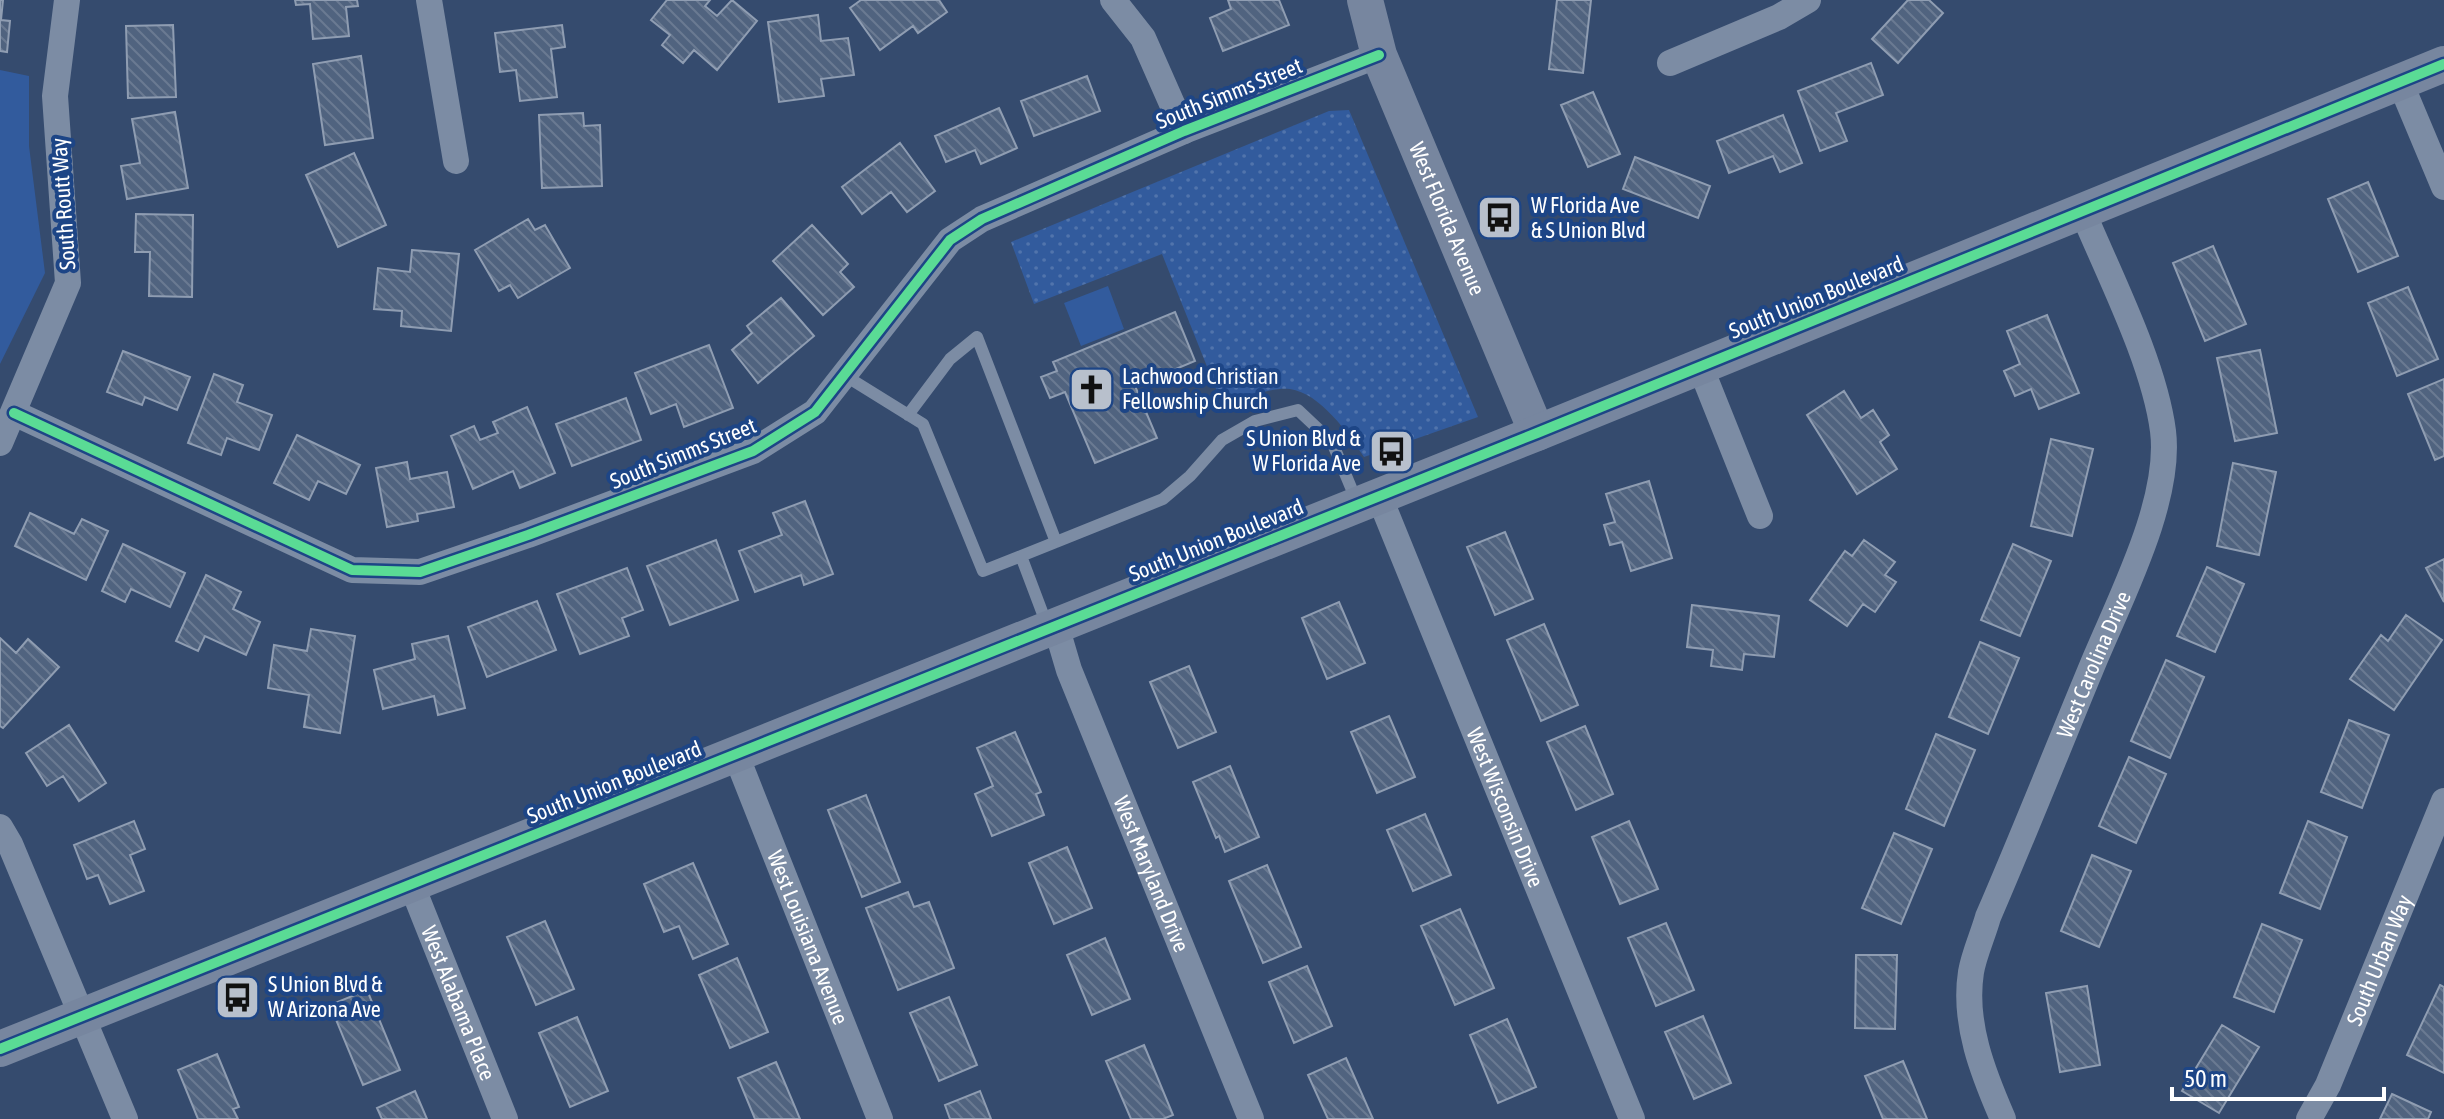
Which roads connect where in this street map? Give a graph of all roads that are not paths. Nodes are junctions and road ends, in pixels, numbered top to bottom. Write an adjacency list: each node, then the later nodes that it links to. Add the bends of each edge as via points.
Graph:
1 (67, 0): 16 (street, South Routt Way, via 55,96 68,283)
2 (429, 0): 11 (street)
3 (1113, 0): 10 (street, via 1143,38)
4 (1365, 0): 6 (main road, West Florida Avenue)
5 (1808, 0): 7 (street)
6 (1379, 55): 10 (street, South Simms Street); 18 (main road, West Florida Avenue)
7 (1670, 63)
8 (2444, 64): 9 (main road, South Union Boulevard)
9 (2400, 82): 12 (street); 13 (main road, South Union Boulevard)
10 (1184, 131): 15 (street, South Simms Street, via 982,219 950,240)
11 (456, 161)
12 (2444, 187)
13 (2082, 210): 14 (main road, South Union Boulevard); 36 (street, West Carolina Drive, via 2157,401 2164,459 2135,562 1988,917 1971,971 1973,1033)
14 (1700, 366): 18 (main road, South Union Boulevard); 21 (street)
15 (844, 375): 16 (street, South Simms Street, via 815,412 753,451 420,572 352,570); 17 (lane)
16 (14, 413): 19 (street, South Routt Way)
17 (908, 415): 22 (lane, via 950,359 977,337); 23 (lane, via 923,424 983,571)
18 (1537, 433): 20 (main road, South Union Boulevard)
19 (0, 443)
20 (1369, 500): 22 (lane, via 1332,442 1298,410 1255,421 1222,440 1163,499); 24 (main road, South Union Boulevard); 35 (street, West Wisconsin Drive)
21 (1760, 516)
22 (1056, 542): 23 (lane)
23 (1021, 556): 24 (lane)
24 (1052, 627): 25 (main road, South Union Boulevard); 34 (street, West Maryland Drive)
25 (736, 755): 28 (main road, South Union Boulevard); 33 (street, West Louisiana Avenue)
26 (2444, 801): 37 (street, South Urban Way, via 2328,1085)
27 (0, 827): 29 (street)
28 (412, 886): 29 (main road, South Union Boulevard); 32 (street, West Alabama Place)
29 (83, 1016): 30 (main road, South Union Boulevard); 31 (street)
30 (0, 1049)
31 (125, 1119)
32 (505, 1119)
33 (880, 1119)
34 (1251, 1119)
35 (1632, 1119)
36 (2003, 1119)
37 (2309, 1119)

